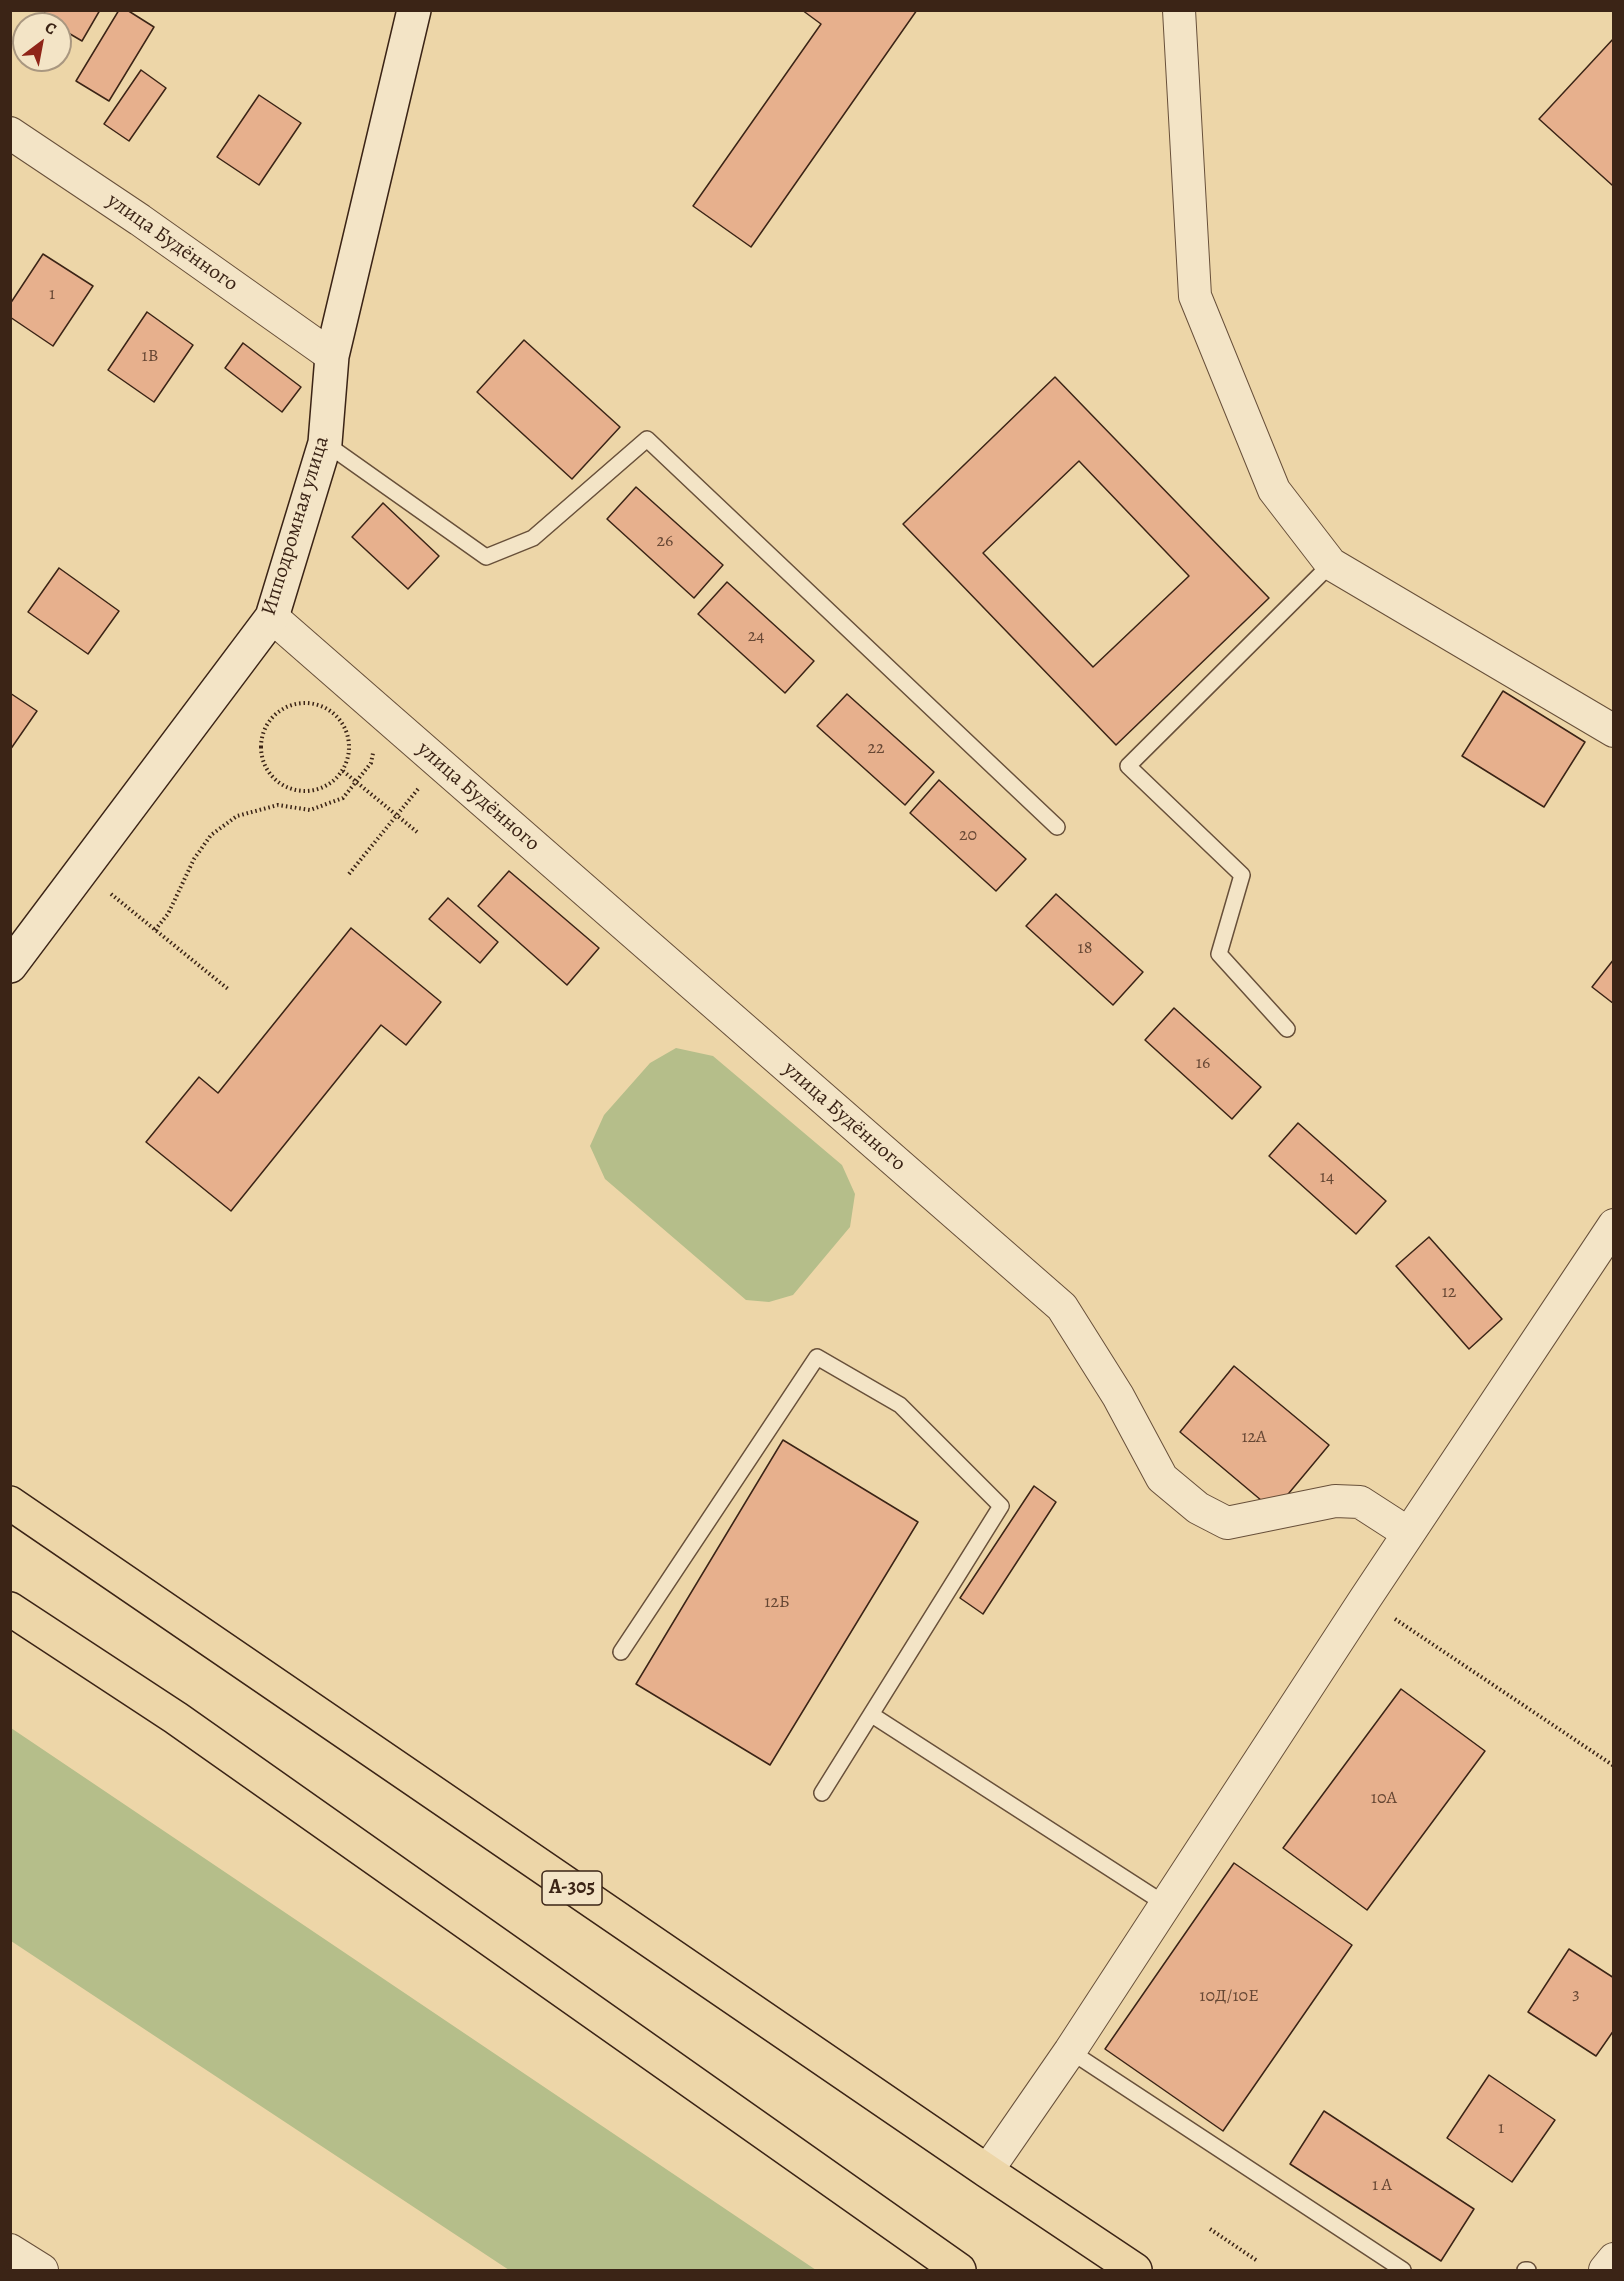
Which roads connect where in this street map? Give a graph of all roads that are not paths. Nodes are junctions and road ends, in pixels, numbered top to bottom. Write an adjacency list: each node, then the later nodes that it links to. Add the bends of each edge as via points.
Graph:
1 (414, 10): 4 (street, Ипподромная улица)
2 (1179, 10): 6 (street, via 1195,296 1274,489)
3 (10, 133): 4 (street, улица Будённого)
4 (332, 356): 5 (street, Ипподромная улица)
5 (325, 443): 7 (street, Ипподромная улица); 9 (lane, via 486,557 533,538 647,439)
6 (1331, 564): 8 (street); 11 (lane, via 1128,766 1242,875 1220,954)
7 (272, 617): 10 (street, Ипподромная улица); 14 (street, улица Будённого, via 1062,1306 1118,1396 1162,1478 1197,1508 1227,1523 1335,1501 1360,1502)
8 (1614, 731)
9 (1057, 827)
10 (10, 966)
11 (1287, 1029)
12 (1614, 1225): 14 (street)
13 (10, 1503): 21 (highway, А-305)
14 (1408, 1533): 19 (street)
15 (10, 1609): 25 (highway, via 185,1725)
16 (621, 1653): 17 (lane, via 817,1357 900,1405 1001,1506)
17 (872, 1715): 18 (lane); 19 (lane)
18 (822, 1793)
19 (1165, 1904): 20 (street)
20 (1070, 2051): 21 (street); 27 (lane)
21 (987, 2171): 26 (highway, А-305)
22 (10, 2250): 24 (street)
23 (1614, 2259): 28 (street)
24 (42, 2271)
25 (959, 2271)
26 (1135, 2271)
27 (1403, 2271)
28 (1605, 2271)

